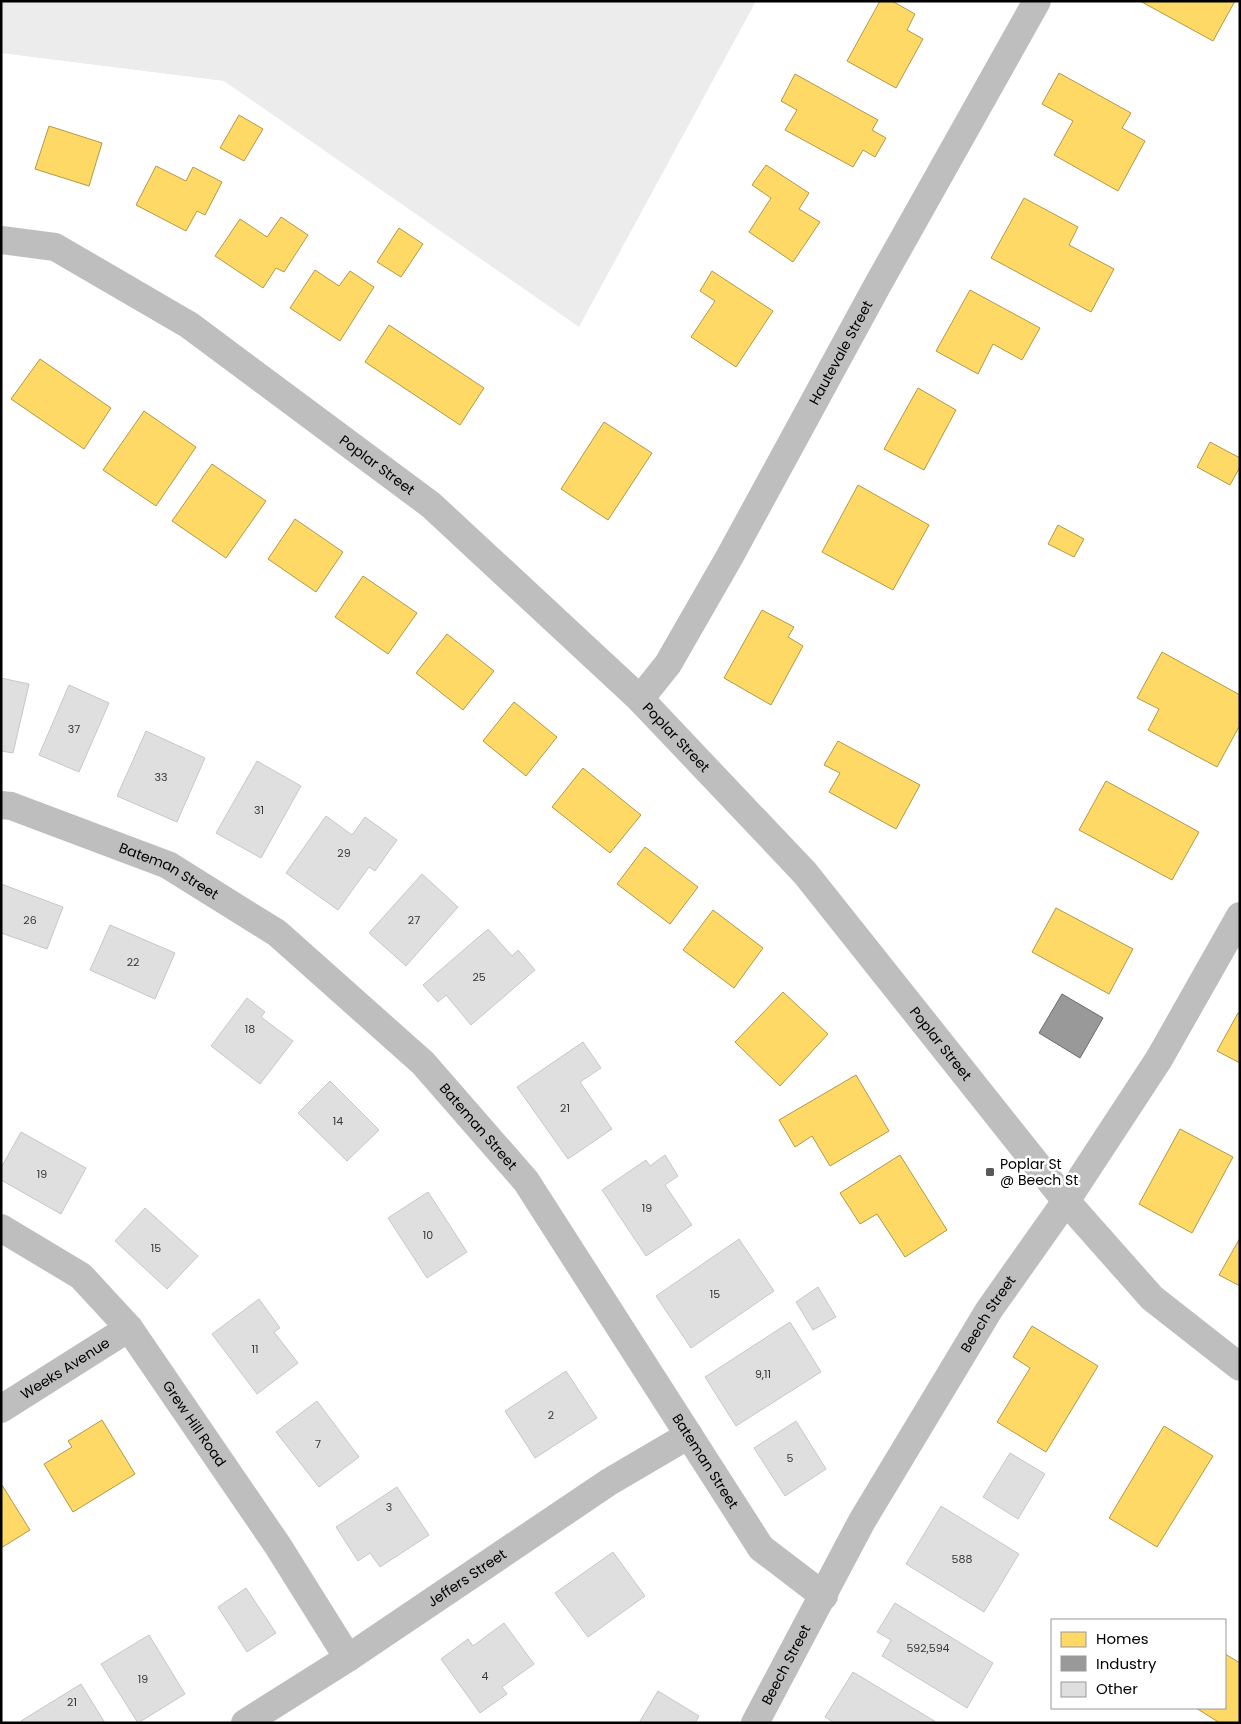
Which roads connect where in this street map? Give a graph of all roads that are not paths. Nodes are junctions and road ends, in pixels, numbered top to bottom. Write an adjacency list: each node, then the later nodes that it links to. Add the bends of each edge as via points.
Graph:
1 (1037, 1): 3 (street, Hautevale Street, via 730,556 668,664)
2 (1, 240): 3 (street, Poplar Street, via 55,247 189,325 431,504)
3 (640, 699): 6 (street, Poplar Street, via 805,873)
4 (1, 805): 11 (street, Bateman Street, via 168,864 277,933 423,1063 526,1181)
5 (1240, 916): 6 (street, Beech Street, via 1159,1059)
6 (1066, 1201): 9 (street, Poplar Street, via 1152,1298); 12 (street, Beech Street, via 989,1310 862,1521)
7 (1, 1228): 8 (street, Grew Hill Road, via 81,1276)
8 (129, 1328): 10 (street, Weeks Avenue); 13 (street, Grew Hill Road, via 278,1546)
9 (1240, 1368)
10 (1, 1409)
11 (689, 1435): 12 (street, Bateman Street, via 761,1548); 13 (street, Jeffers Street, via 609,1482)
12 (824, 1596): 15 (street, Beech Street)
13 (348, 1658): 14 (street, Jeffers Street)
14 (244, 1723)
15 (755, 1723)

